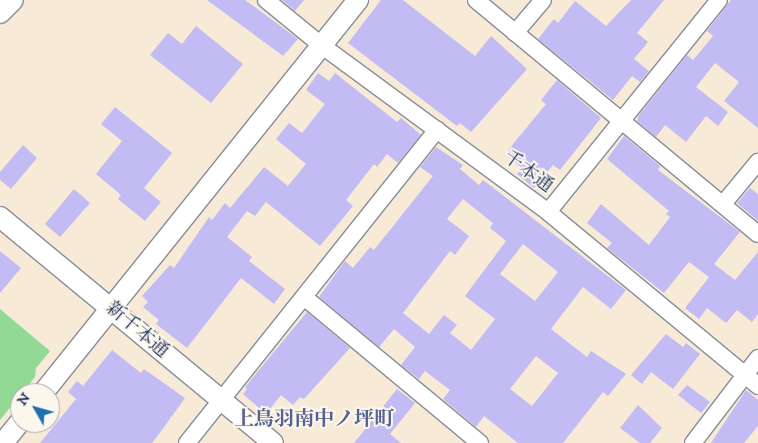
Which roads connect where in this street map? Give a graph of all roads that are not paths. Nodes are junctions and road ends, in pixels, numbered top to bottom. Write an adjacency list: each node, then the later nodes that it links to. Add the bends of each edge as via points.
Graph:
1 (13, 0): 7 (street)
2 (266, 0): 9 (street, 千本通)
3 (358, 0): 9 (street)
4 (476, 0): 8 (street)
5 (543, 0): 8 (street)
6 (719, 0): 10 (street)
7 (0, 13)
8 (515, 32): 10 (street)
9 (321, 45): 11 (street, 千本通); 18 (street)
10 (620, 120): 13 (street); 14 (street)
11 (437, 130): 14 (street, 千本通); 17 (street)
12 (758, 162): 13 (street)
13 (723, 204): 16 (street)
14 (548, 212): 20 (street, 千本通)
15 (0, 217): 18 (street, 新千本通)
16 (758, 234)
17 (304, 296): 22 (street); 27 (street)
18 (110, 308): 21 (street); 22 (street, 新千本通)
19 (758, 358): 20 (street)
20 (752, 381): 28 (street)
21 (51, 383)
22 (222, 400): 25 (street); 26 (street, 新千本通)
23 (11, 433): 24 (street)
24 (3, 443)
25 (187, 443)
26 (273, 443)
27 (480, 443)
28 (693, 443)

